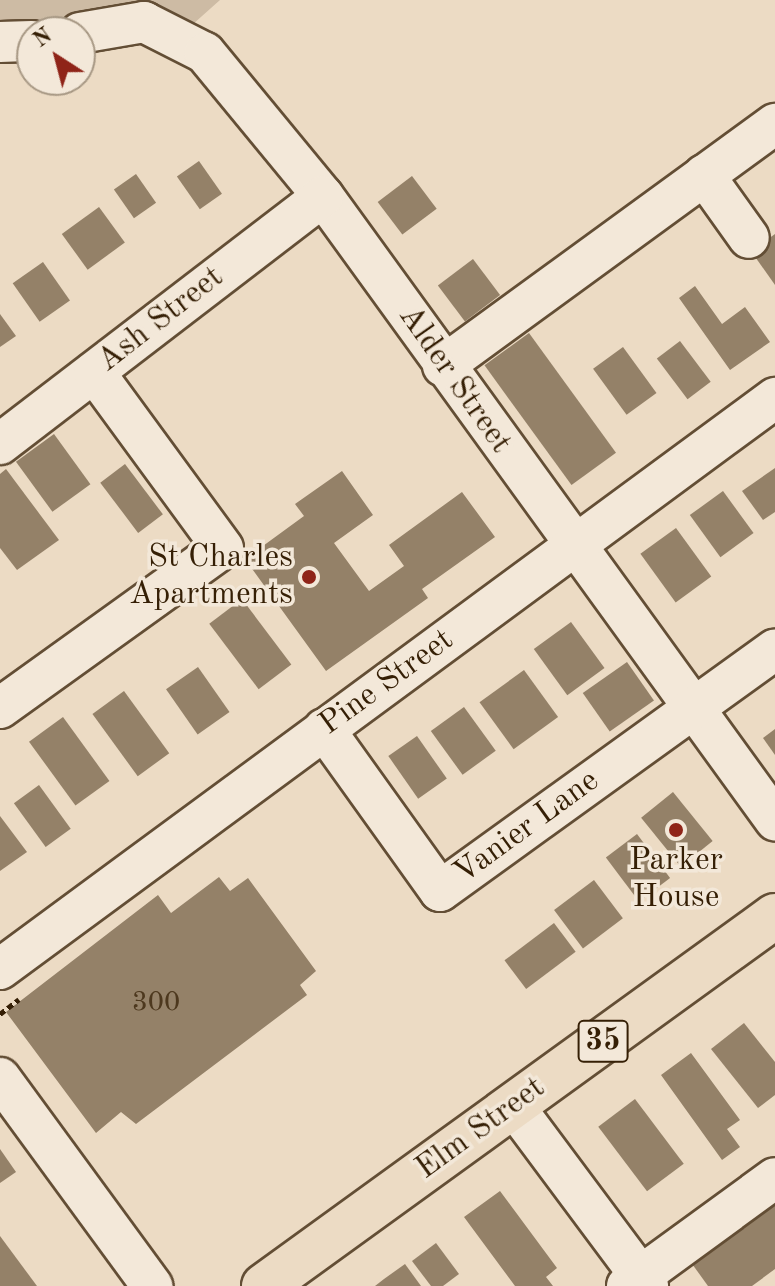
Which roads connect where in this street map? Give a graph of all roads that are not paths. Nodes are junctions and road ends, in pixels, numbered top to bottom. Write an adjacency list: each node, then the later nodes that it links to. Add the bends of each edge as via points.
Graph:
1 (96, 30): 4 (street, Alder Street, via 144,22 205,53)
2 (775, 124): 3 (street)
3 (704, 175): 5 (street); 6 (street)
4 (323, 196): 6 (street, Alder Street); 7 (street, Ash Street)
5 (749, 238)
6 (443, 366): 10 (street, Alder Street)
7 (94, 372): 9 (street, Ash Street); 13 (street, via 223,548)
8 (775, 398): 10 (street, Pine Street)
9 (0, 444)
10 (574, 547): 12 (street, Alder Street); 14 (street, Pine Street)
11 (775, 649): 12 (street, Vanier Lane)
12 (696, 706): 14 (street, Vanier Lane, via 440,891); 15 (street, Alder Street)
13 (0, 708)
14 (324, 729): 17 (street, Pine Street)
15 (775, 820)
16 (775, 916): 19 (main road, Elm Street / 35)
17 (0, 969)
18 (0, 1078): 22 (street)
19 (513, 1105): 21 (street); 23 (main road, Elm Street / 35)
20 (775, 1178): 21 (street)
21 (639, 1283)
22 (152, 1286)
23 (264, 1286)

